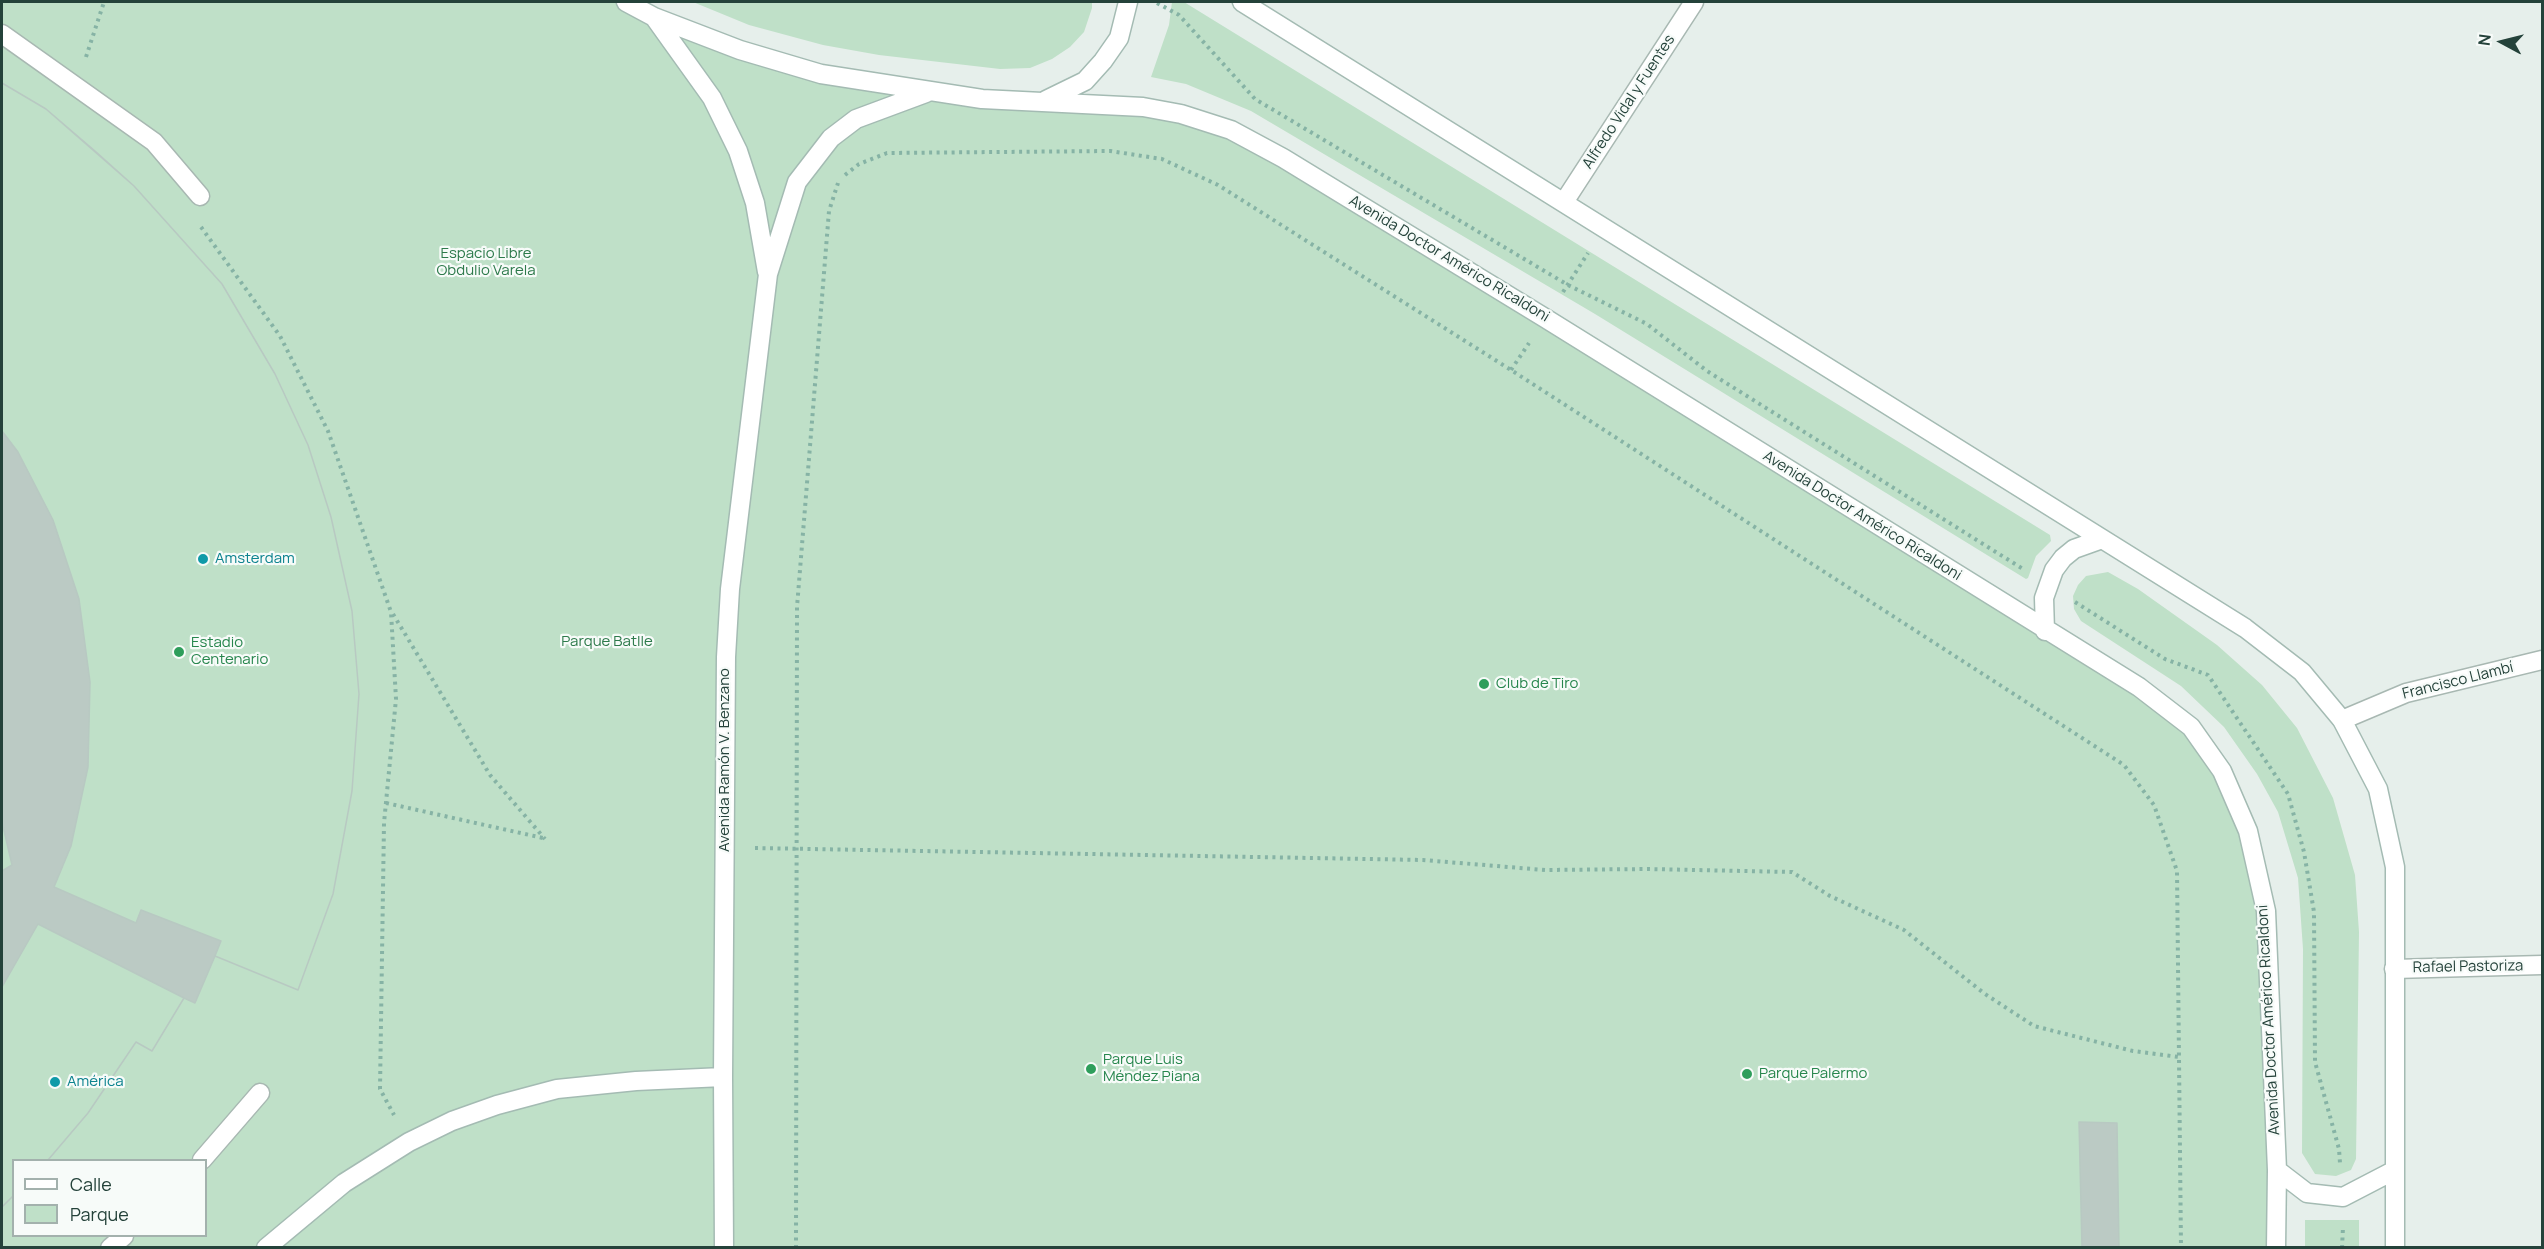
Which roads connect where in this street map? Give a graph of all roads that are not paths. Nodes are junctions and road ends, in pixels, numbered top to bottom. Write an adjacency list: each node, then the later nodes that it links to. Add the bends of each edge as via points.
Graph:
1 (626, 2): 5 (street, Avenida Doctor Américo Ricaldoni)
2 (1128, 2): 8 (street, Avenida Doctor Américo Ricaldoni, via 1119,38 1102,61 1084,81)
3 (1242, 2): 10 (street)
4 (1694, 2): 10 (street, Alfredo Vidal y Fuentes)
5 (654, 17): 7 (street, Avenida Doctor Américo Ricaldoni, via 740,50 821,74); 11 (street, Avenida Ramón V. Benzano, via 712,98 738,151 755,203)
6 (2, 34): 9 (street, via 154,142)
7 (930, 91): 8 (street, Avenida Doctor Américo Ricaldoni, via 982,99); 11 (street, Avenida Ramón V. Benzano, via 856,119 831,138 797,182)
8 (1044, 101): 13 (street, Avenida Doctor Américo Ricaldoni, via 1143,107 1231,130 1545,318)
9 (200, 196)
10 (1564, 202): 12 (street)
11 (768, 274): 18 (street, Avenida Ramón V. Benzano, via 729,601)
12 (2102, 539): 13 (street, via 2074,549 2054,570 2044,598); 15 (street, via 2245,628 2302,672)
13 (2045, 630): 21 (street, Avenida Doctor Américo Ricaldoni, via 2139,687 2191,727 2231,791 2248,831 2266,911)
14 (2542, 660): 15 (street, Francisco Llambí, via 2406,693)
15 (2342, 720): 17 (street, via 2378,789 2395,867)
16 (2542, 965): 17 (street, Rafael Pastoriza)
17 (2394, 969): 22 (street)
18 (723, 1077): 25 (street, via 557,1089 452,1121 409,1142 345,1183); 26 (street, Avenida Ramón V. Benzano)
19 (260, 1093): 20 (street)
20 (204, 1159)
21 (2277, 1170): 22 (street, via 2307,1193 2343,1197); 27 (street, Avenida Doctor Américo Ricaldoni)
22 (2395, 1170): 28 (street)
23 (123, 1237): 24 (street)
24 (110, 1248)
25 (267, 1248)
26 (724, 1248)
27 (2276, 1248)
28 (2396, 1248)

